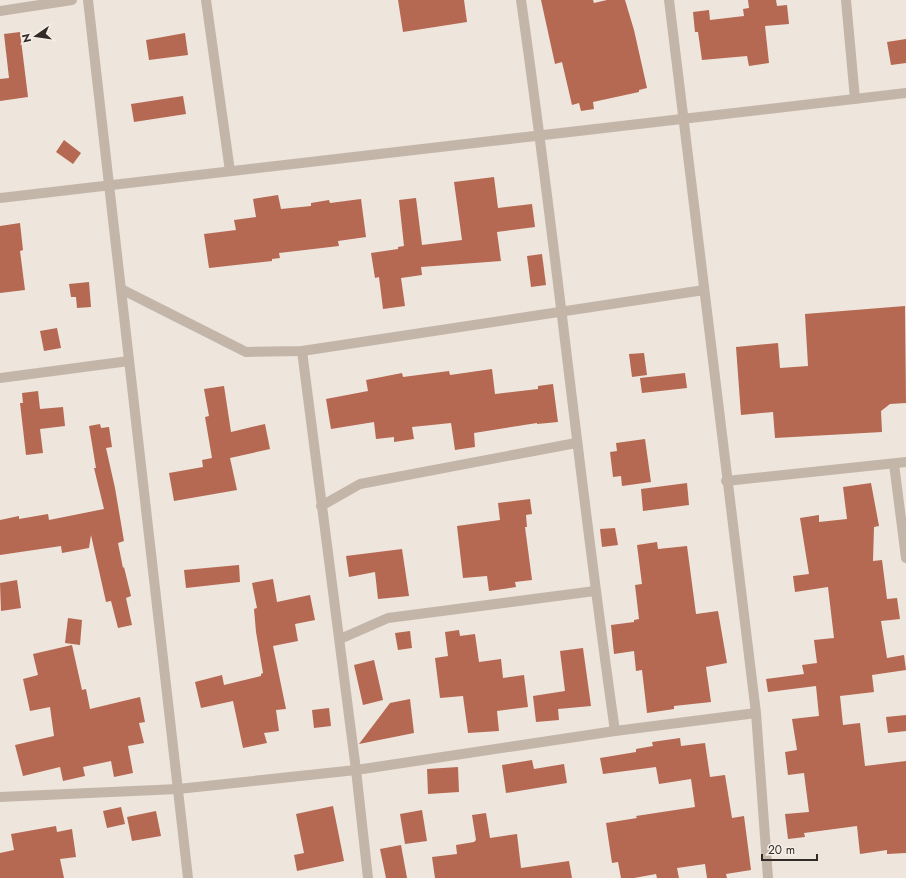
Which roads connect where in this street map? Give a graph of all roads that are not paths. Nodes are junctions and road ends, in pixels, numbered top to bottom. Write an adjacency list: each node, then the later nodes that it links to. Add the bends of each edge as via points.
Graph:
1 (72, 0): 7 (street)
2 (88, 0): 13 (street)
3 (206, 0): 12 (street)
4 (521, 0): 11 (street)
5 (669, 0): 10 (street)
6 (846, 0): 9 (street)
7 (0, 11)
8 (906, 93): 9 (street)
9 (855, 99): 10 (street)
10 (682, 119): 11 (street); 16 (street)
11 (541, 135): 12 (street); 17 (street)
12 (230, 171): 13 (street)
13 (109, 185): 14 (street); 15 (street)
14 (0, 198)
15 (121, 289): 18 (street, via 246,352); 19 (street)
16 (704, 290): 17 (street); 24 (street)
17 (563, 311): 18 (street); 21 (street)
18 (302, 351): 25 (street)
19 (129, 361): 20 (street); 32 (street)
20 (0, 378)
21 (576, 443): 25 (street, via 360,484); 27 (street)
22 (906, 462): 23 (street)
23 (894, 464): 24 (street); 26 (street)
24 (726, 481): 29 (street)
25 (321, 506): 28 (street)
26 (906, 558)
27 (595, 591): 28 (street, via 388,618); 30 (street)
28 (340, 639): 31 (street)
29 (756, 713): 30 (street); 36 (street)
30 (615, 731): 31 (street)
31 (356, 770): 32 (street); 35 (street)
32 (178, 790): 33 (street); 34 (street)
33 (0, 795)
34 (188, 878)
35 (368, 878)
36 (768, 878)

